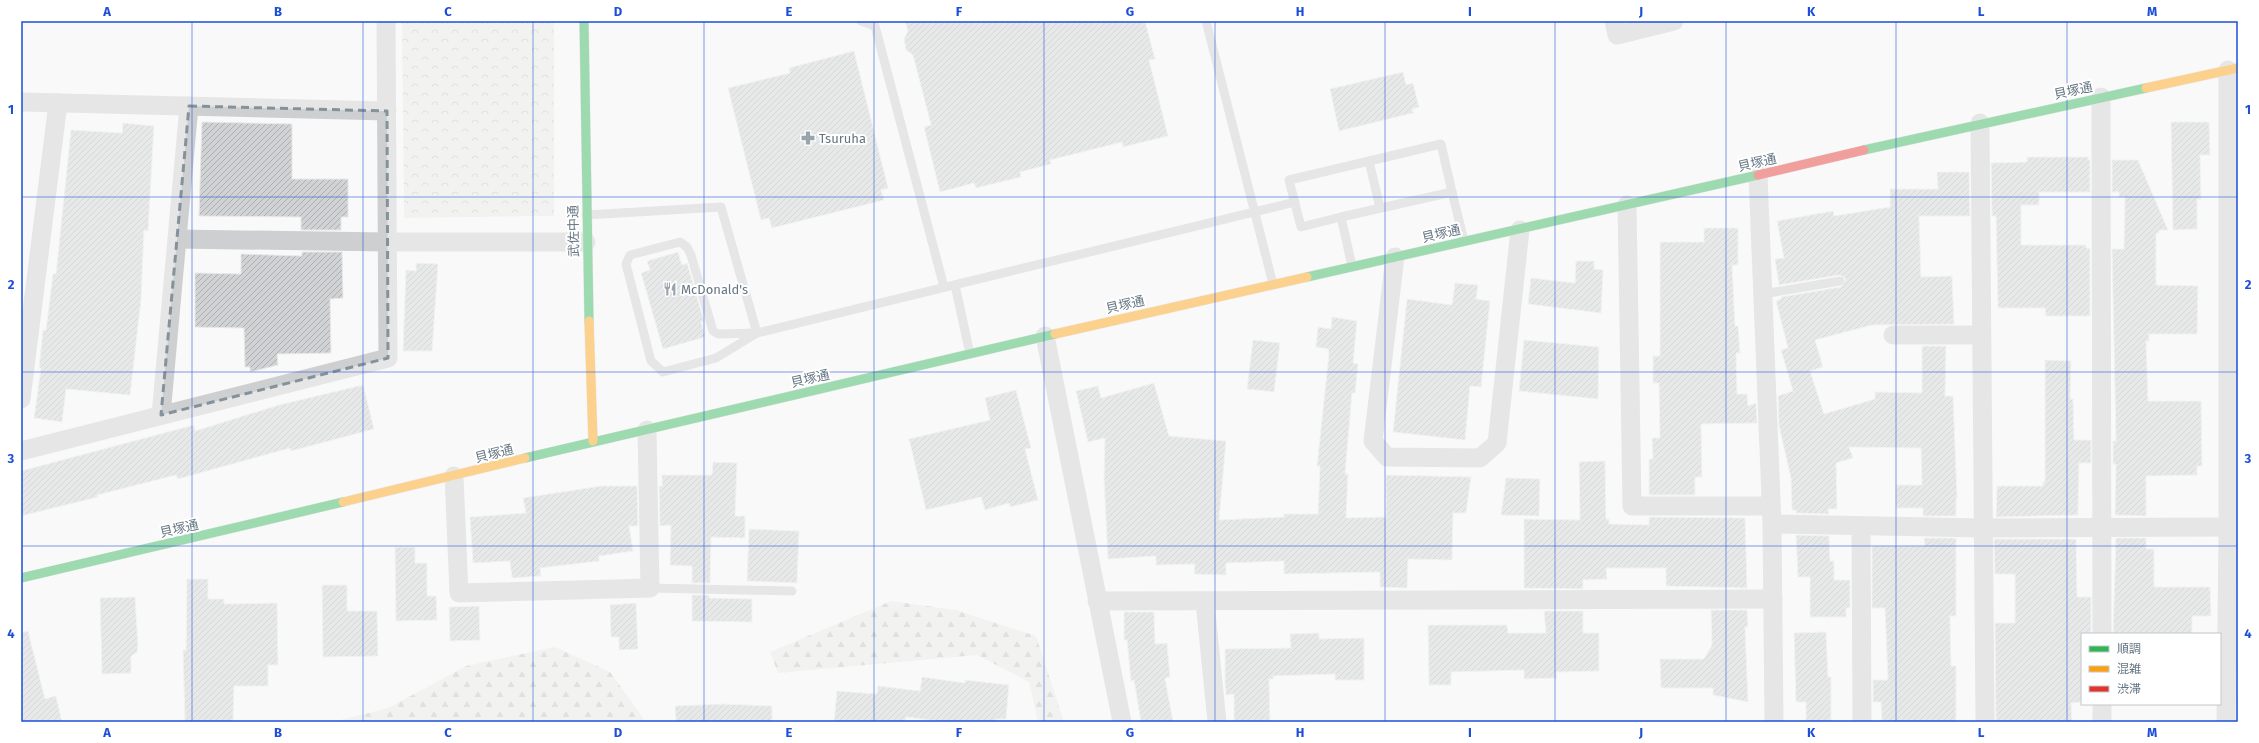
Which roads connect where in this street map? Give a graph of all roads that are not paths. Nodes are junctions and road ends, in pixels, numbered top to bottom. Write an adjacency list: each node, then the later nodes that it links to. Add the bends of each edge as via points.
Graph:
1 (386, 21): 12 (street)
2 (584, 21): 21 (street, 武佐中通)
3 (861, 21): 33 (lane, via 874,26)
4 (1206, 21): 20 (lane)
5 (1614, 21): 6 (street, via 1617,35)
6 (1674, 21)
7 (2233, 69): 8 (street, 貝塚通); 49 (street)
8 (2101, 97): 13 (street, 貝塚通); 48 (street)
9 (21, 102): 10 (street)
10 (58, 103): 11 (street); 40 (street)
11 (189, 106): 12 (street); 24 (street)
12 (387, 111): 26 (street)
13 (1980, 123): 15 (street, 貝塚通); 37 (street)
14 (1368, 161): 16 (lane, via 1441,144); 17 (lane, via 1289,180); 19 (lane)
15 (1758, 175): 18 (street, 貝塚通); 34 (street)
16 (1452, 192): 19 (lane); 25 (lane)
17 (1295, 202): 20 (lane); 22 (lane, via 1301,227)
18 (1627, 205): 23 (street, 貝塚通); 46 (street, via 1632,506)
19 (1380, 208): 22 (lane)
20 (1255, 213): 31 (lane); 32 (lane)
21 (586, 215): 27 (street, 武佐中通); 35 (lane, via 721,207)
22 (1341, 217): 29 (lane)
23 (1520, 230): 25 (street, 貝塚通); 28 (street, via 1497,443 1480,458 1387,457 1373,442)
24 (177, 239): 26 (street); 41 (street)
25 (1464, 241): 28 (street, 貝塚通)
26 (387, 242): 27 (street); 41 (street, via 388,358)
27 (586, 242): 43 (street, 武佐中通)
28 (1395, 257): 29 (street, 貝塚通)
29 (1352, 266): 31 (street, 貝塚通)
30 (1840, 282): 34 (lane)
31 (1273, 284): 38 (street, 貝塚通)
32 (955, 285): 33 (lane); 39 (lane)
33 (944, 287): 35 (lane)
34 (1763, 294): 46 (street)
35 (757, 333): 35 (lane, via 716,358 662,372 651,361 626,264 630,255 680,242 687,247 691,255 713,331 718,334)
36 (1893, 335): 37 (street)
37 (1981, 335): 50 (street)
38 (1045, 336): 39 (street, 貝塚通); 55 (street)
39 (970, 354): 42 (street, 貝塚通)
40 (21, 399)
41 (160, 415): 44 (street)
42 (647, 430): 43 (street, 貝塚通); 52 (street)
43 (593, 441): 45 (street, 貝塚通)
44 (21, 451)
45 (454, 476): 51 (street, 貝塚通); 52 (street, via 459,593)
46 (1772, 515): 47 (street); 54 (street)
47 (1861, 526): 50 (street); 63 (street)
48 (2102, 526): 49 (street); 50 (street); 57 (street)
49 (2233, 527): 59 (street)
50 (1982, 528): 64 (street)
51 (21, 578)
52 (650, 588): 53 (lane)
53 (792, 591)
54 (1773, 599): 56 (street); 62 (street)
55 (1097, 601): 56 (street); 60 (street)
56 (1205, 602): 61 (street)
57 (2102, 633)
58 (2102, 705): 65 (street)
59 (2230, 711)
60 (1122, 722)
61 (1217, 722)
62 (1774, 722)
63 (1862, 722)
64 (1984, 722)
65 (2102, 722)

